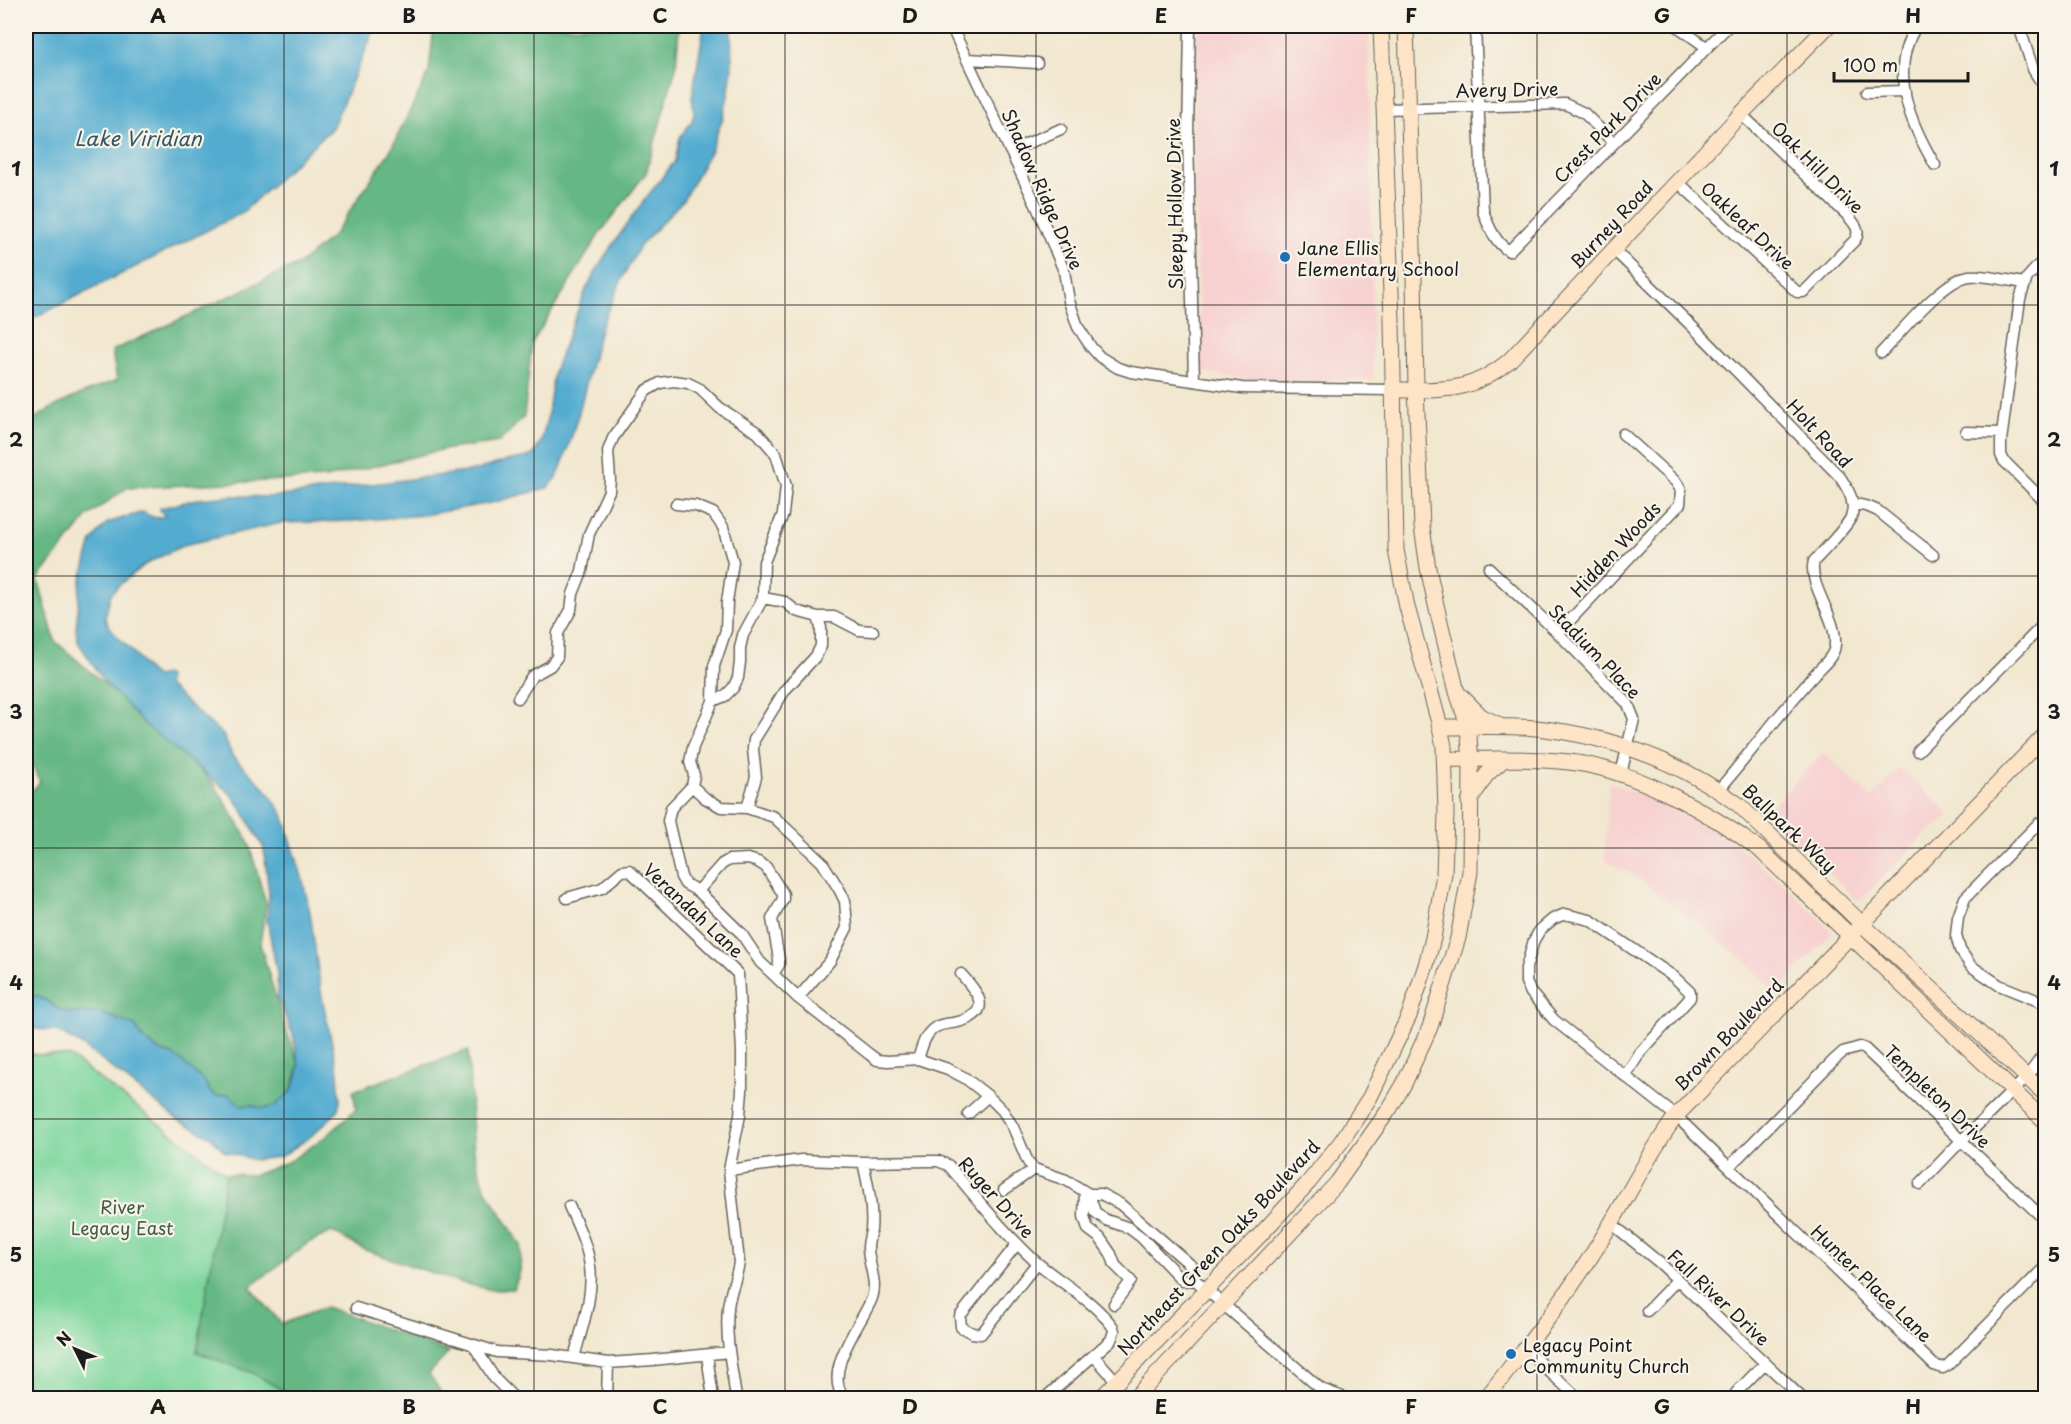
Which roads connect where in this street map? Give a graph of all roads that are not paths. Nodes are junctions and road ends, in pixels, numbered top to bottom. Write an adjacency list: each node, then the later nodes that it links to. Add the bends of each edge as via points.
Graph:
1 (951, 26): 12 (street, Shadow Ridge Drive)
2 (1190, 26): 31 (street, Sleepy Hollow Drive, via 1188,136)
3 (1381, 26): 19 (main road, Northeast Green Oaks Boulevard)
4 (1406, 26): 18 (main road)
5 (1475, 26): 17 (street)
6 (1677, 26): 11 (street)
7 (1728, 26): 11 (street, Crest Park Drive)
8 (1828, 26): 20 (main road, Burney Road)
9 (1916, 26): 14 (street, via 1904,57)
10 (2019, 26): 15 (street, via 2033,69)
11 (1706, 47): 22 (street, Crest Park Drive)
12 (967, 59): 13 (street); 23 (street, Shadow Ridge Drive)
13 (1037, 63)
14 (1905, 90): 16 (street); 24 (street, via 1910,117)
15 (2046, 90)
16 (1867, 92)
17 (1478, 106): 18 (street, Avery Drive); 22 (street, Avery Drive, via 1565,104 1584,113); 22 (street, Crest Park Drive, via 1483,211 1490,228 1509,251)
18 (1409, 108): 19 (street, Avery Drive); 33 (main road)
19 (1385, 109): 32 (main road, Northeast Green Oaks Boulevard)
20 (1741, 114): 25 (main road, Burney Road); 29 (street, Oak Hill Drive, via 1846,214 1858,231 1856,240 1807,289)
21 (1061, 129): 23 (street)
22 (1614, 143)
23 (1010, 151): 31 (street, Shadow Ridge Drive, via 1064,272 1078,327 1091,347 1118,369)
24 (1935, 165)
25 (1678, 182): 26 (main road, Burney Road); 29 (street, Oakleaf Drive)
26 (1613, 249): 33 (main road, Burney Road, via 1496,372 1458,388); 37 (street, Holt Road, via 1832,468 1850,492)
27 (2046, 257): 28 (street)
28 (2025, 284): 30 (street, via 1968,276 1953,283); 35 (street)
29 (1797, 292)
30 (1881, 353)
31 (1194, 381): 32 (street, Shadow Ridge Drive, via 1242,388)
32 (1392, 390): 33 (main road, Burney Road); 51 (main road, Northeast Green Oaks Boulevard, via 1396,550 1407,607)
33 (1416, 390): 47 (main road, via 1422,527)
34 (1966, 432): 35 (street)
35 (2002, 433): 38 (street, via 2004,461)
36 (1623, 434): 46 (street, Hidden Woods, via 1676,482 1681,490 1680,504)
37 (1852, 503): 40 (street, via 1878,511); 61 (street, via 1851,518 1813,566 1835,637 1834,652)
38 (2046, 503)
39 (676, 504): 49 (street, via 713,513 723,527 733,562 726,630 714,666)
40 (1933, 555)
41 (1489, 568): 46 (street, Stadium Place)
42 (763, 598): 43 (street, via 785,602); 48 (street, via 764,562 783,514 786,486 776,454 758,433 720,408 700,389 688,382 660,383 640,397 613,438 608,451 609,491 587,542 571,610 558,633 557,657 532,676); 49 (street, via 743,635 738,678 725,696)
43 (818, 617): 45 (street, via 834,617 859,630); 63 (street, via 821,646 785,690 754,740 756,777)
44 (2046, 622): 55 (street)
45 (873, 631)
46 (1558, 633): 54 (street, Stadium Place, via 1628,704 1634,719)
47 (1457, 692): 50 (main road); 52 (main road, via 1481,716)
48 (519, 698)
49 (713, 701): 60 (street, via 693,747)
50 (1468, 726): 51 (main road, Ballpark Way); 52 (main road, Ballpark Way); 57 (main road)
51 (1440, 727): 56 (main road, Northeast Green Oaks Boulevard)
52 (1502, 727): 54 (main road, Ballpark Way, via 1554,731)
53 (2046, 734): 67 (main road, Brown Boulevard)
54 (1627, 747): 59 (street, Stadium Place); 61 (main road, Ballpark Way, via 1665,760)
55 (1918, 751)
56 (1444, 759): 57 (main road, Ballpark Way); 99 (main road, Northeast Green Oaks Boulevard, via 1444,874 1426,964 1409,1016 1370,1097 1341,1142)
57 (1471, 760): 58 (main road, Ballpark Way); 62 (main road)
58 (1503, 760): 59 (main road, Ballpark Way, via 1566,762); 62 (main road)
59 (1621, 774): 68 (main road, Ballpark Way, via 1679,800 1759,849)
60 (692, 786): 63 (street, via 721,807); 65 (street, via 671,808 668,821 681,877)
61 (1719, 790): 67 (main road, Ballpark Way)
62 (1469, 802): 101 (main road, via 1470,872 1458,938 1430,1027 1404,1084 1337,1183)
63 (747, 808): 71 (street, via 774,817 795,835 822,862 845,901 848,928 838,949)
64 (2046, 822): 72 (street, via 2038,823 1965,898 1956,935 1971,966 1999,985)
65 (698, 891): 69 (street, via 741,933); 69 (street, via 729,860 758,862 770,870 783,894 772,920 779,959)
66 (567, 898): 87 (street, Verandah Lane, via 602,888 622,871 629,870 738,974 742,1091)
67 (1863, 925): 68 (main road, Brown Boulevard); 76 (main road, Ballpark Way)
68 (1851, 937): 77 (main road, Ballpark Way); 81 (main road, Brown Boulevard)
69 (773, 974): 71 (street)
70 (961, 974): 74 (street, via 979,995 978,1008 966,1020 938,1026 929,1033)
71 (798, 998): 74 (street, via 876,1060)
72 (2046, 1004)
73 (2046, 1051): 76 (street)
74 (918, 1059): 79 (street, via 957,1074)
75 (1625, 1076): 75 (street, Hunter Place Lane, via 1640,1053 1690,998 1690,992 1666,971 1590,920 1560,915 1534,939 1526,982 1554,1020); 81 (street, Hunter Place Lane)
76 (2027, 1077): 77 (street); 78 (main road, Ballpark Way)
77 (2012, 1091): 82 (main road, Ballpark Way); 83 (street)
78 (2046, 1095)
79 (988, 1096): 80 (street); 86 (street, via 1003,1111)
80 (968, 1114)
81 (1676, 1116): 85 (street, Hunter Place Lane); 93 (main road, Brown Boulevard)
82 (2046, 1122)
83 (1961, 1141): 85 (street, Templeton Drive, via 1865,1049 1857,1047 1834,1060); 88 (street); 92 (street, Templeton Drive)
84 (863, 1162): 87 (street, Ruger Drive, via 801,1160); 94 (street, Ruger Drive, via 938,1161 948,1165); 118 (street, via 871,1208 868,1247 874,1288 845,1350 837,1378)
85 (1729, 1167): 96 (street, Hunter Place Lane, via 1938,1367 1948,1365)
86 (1034, 1169): 89 (street); 90 (street, via 1066,1180)
87 (729, 1170): 106 (street, Verandah Lane, via 739,1262 728,1306)
88 (1920, 1184)
89 (1004, 1190)
90 (1087, 1193): 97 (street, via 1101,1194 1136,1216 1193,1267); 97 (street, via 1095,1212 1142,1237 1183,1281); 100 (street, via 1084,1216 1088,1229 1100,1238 1115,1265 1131,1281)
91 (569, 1206): 109 (street, via 591,1269)
92 (2046, 1221)
93 (1611, 1223): 98 (street, Fall River Drive); 105 (main road, Brown Boulevard, via 1572,1287)
94 (1017, 1244): 95 (street, Ruger Drive); 95 (street, via 960,1316 961,1327 981,1334)
95 (1037, 1263): 108 (street, Ruger Drive, via 1083,1297 1113,1327 1113,1335)
96 (2046, 1266)
97 (1194, 1279): 99 (street)
98 (1677, 1280): 103 (street); 111 (street, Fall River Drive)
99 (1208, 1291): 101 (street); 112 (main road, Northeast Green Oaks Boulevard)
100 (1114, 1304)
101 (1224, 1305): 121 (main road); 122 (street, via 1321,1389)
102 (356, 1308): 104 (street)
103 (1647, 1311)
104 (474, 1346): 109 (street, via 497,1352); 114 (street)
105 (1525, 1349): 123 (main road, Brown Boulevard); 124 (street)
106 (729, 1352): 107 (street); 117 (street, Verandah Lane)
107 (707, 1355): 110 (street); 116 (street)
108 (1094, 1356): 112 (street); 119 (street)
109 (574, 1358): 110 (street)
110 (608, 1363): 115 (street)
111 (1765, 1363): 113 (street); 125 (street, Fall River Drive)
112 (1118, 1383): 120 (main road, Northeast Green Oaks Boulevard)
113 (1736, 1393)
114 (514, 1398)
115 (607, 1398)
116 (713, 1398)
117 (736, 1398)
118 (844, 1398)
119 (1045, 1398)
120 (1101, 1398)
121 (1135, 1398)
122 (1345, 1398)
123 (1486, 1398)
124 (1578, 1398)
125 (1802, 1398)

